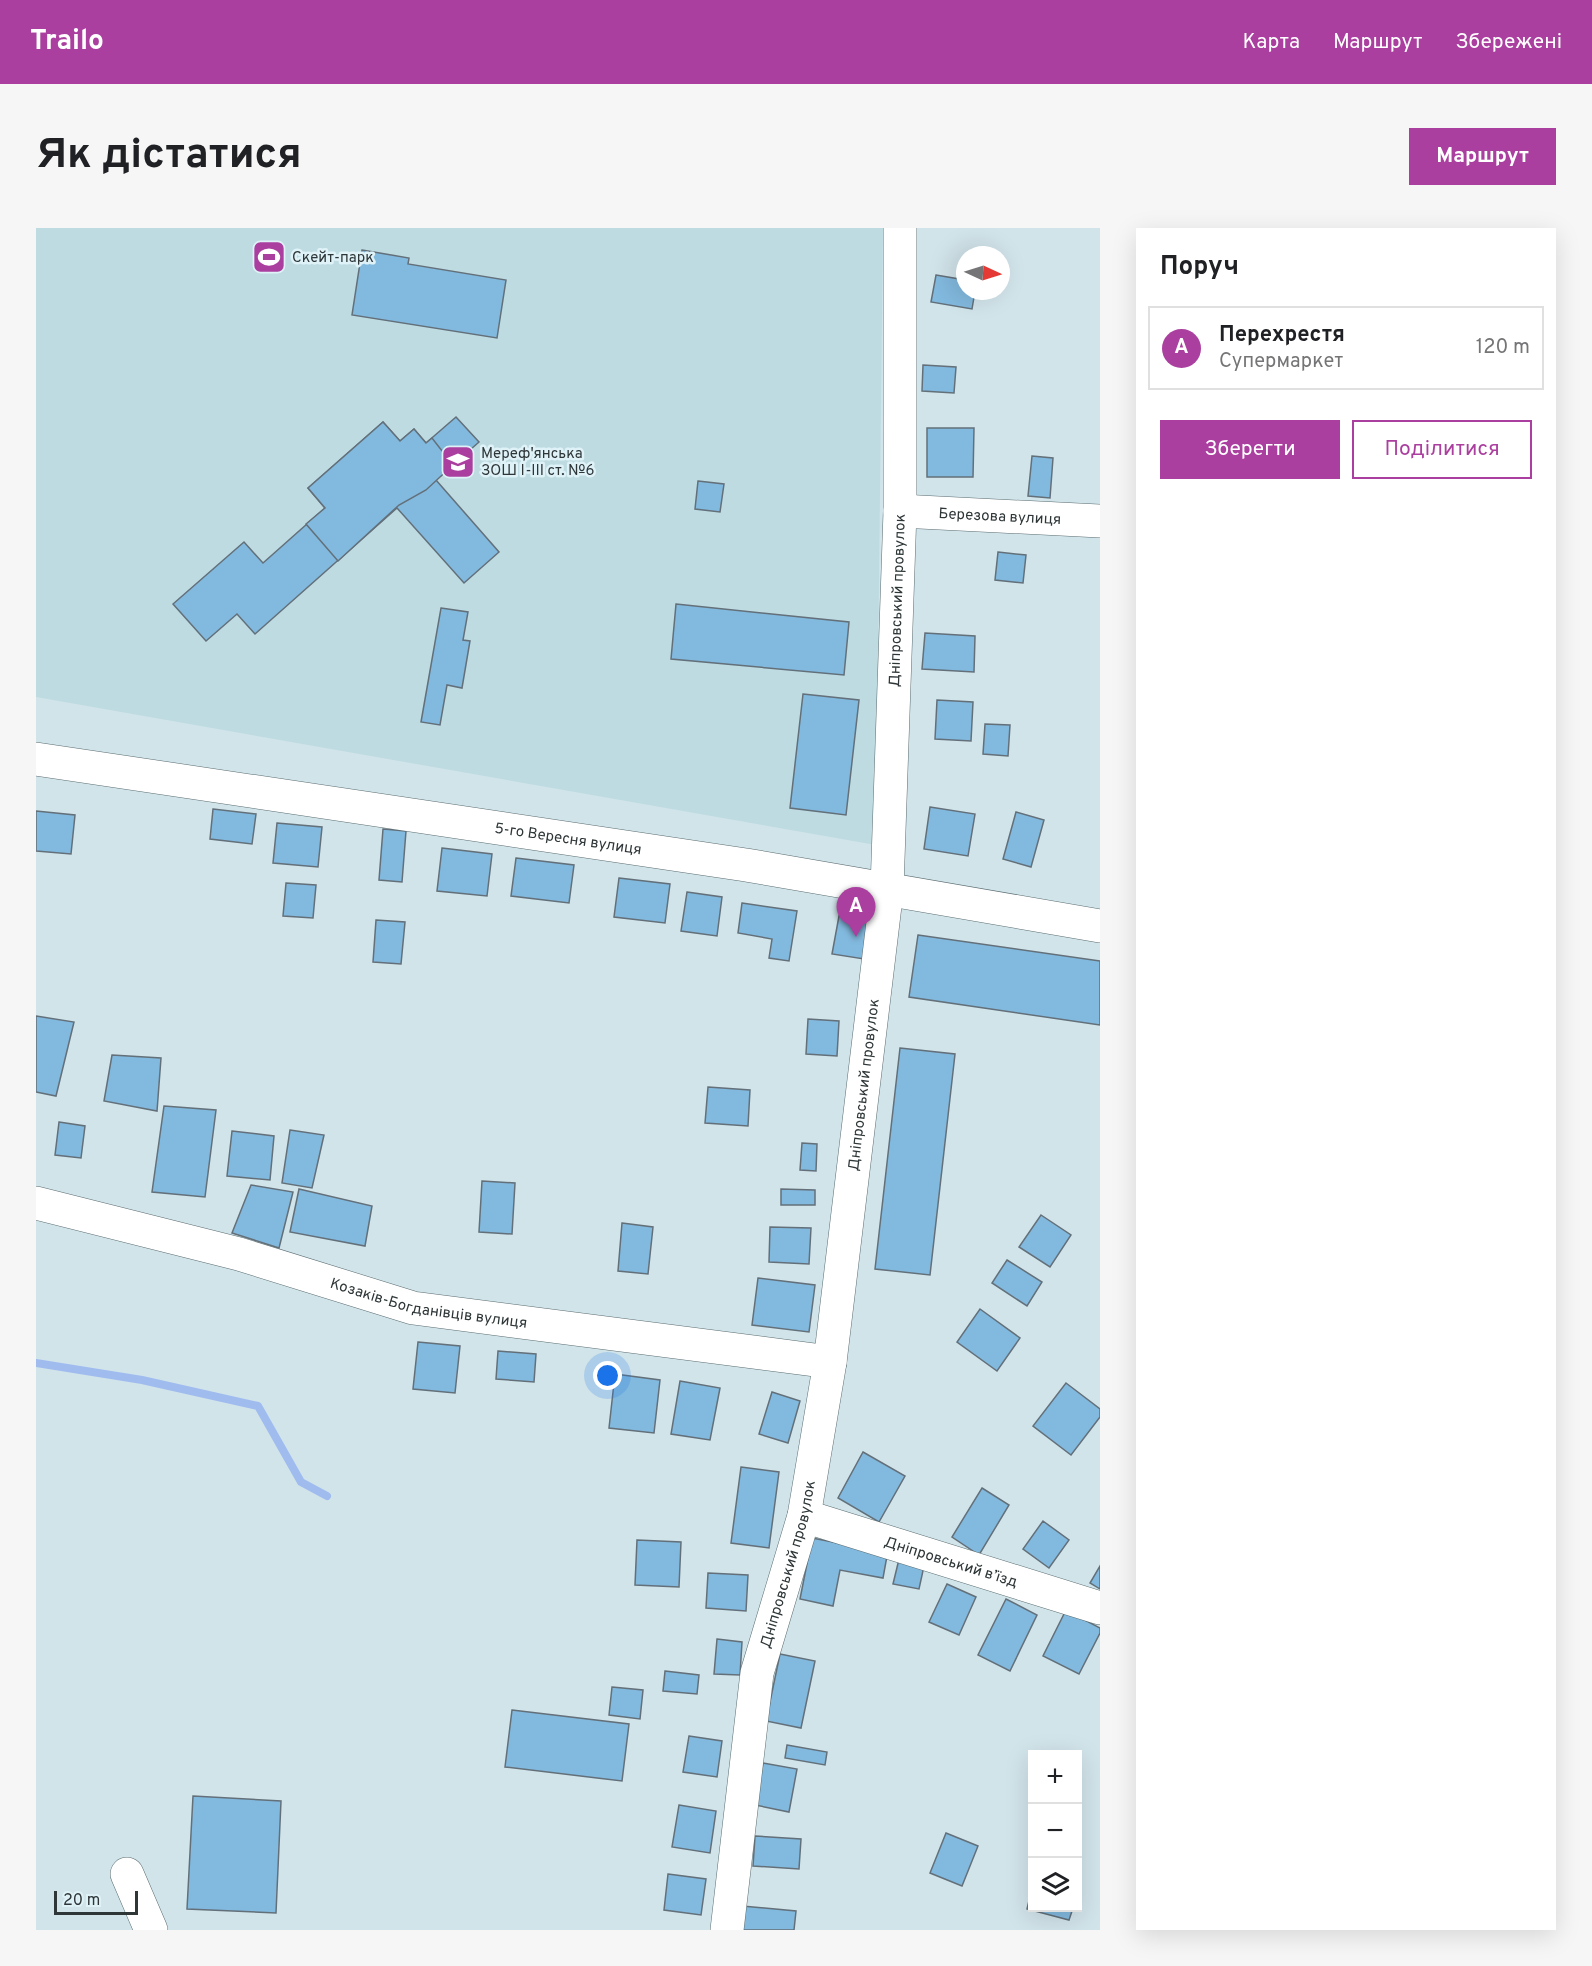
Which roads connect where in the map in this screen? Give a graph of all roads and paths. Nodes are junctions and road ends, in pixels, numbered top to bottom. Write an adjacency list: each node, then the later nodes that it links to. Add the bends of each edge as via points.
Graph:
1 (900, 228): 2 (street, Дніпровський провулок)
2 (900, 511): 3 (street, Березова вулиця); 5 (street, Дніпровський провулок)
3 (1100, 521)
4 (36, 759): 5 (street, 5-го Вересня вулиця)
5 (887, 889): 6 (street, 5-го Вересня вулиця); 8 (street, Дніпровський провулок)
6 (1100, 926)
7 (36, 1203): 8 (street, Козаків-Богданівців вулиця, via 239,1254 413,1308)
8 (830, 1362): 9 (street, Дніпровський провулок)
9 (804, 1516): 10 (street, Дніпровський в’їзд); 13 (street, Дніпровський провулок, via 757,1673)
10 (1100, 1608)
11 (127, 1874): 12 (street)
12 (151, 1930)
13 (727, 1930)

